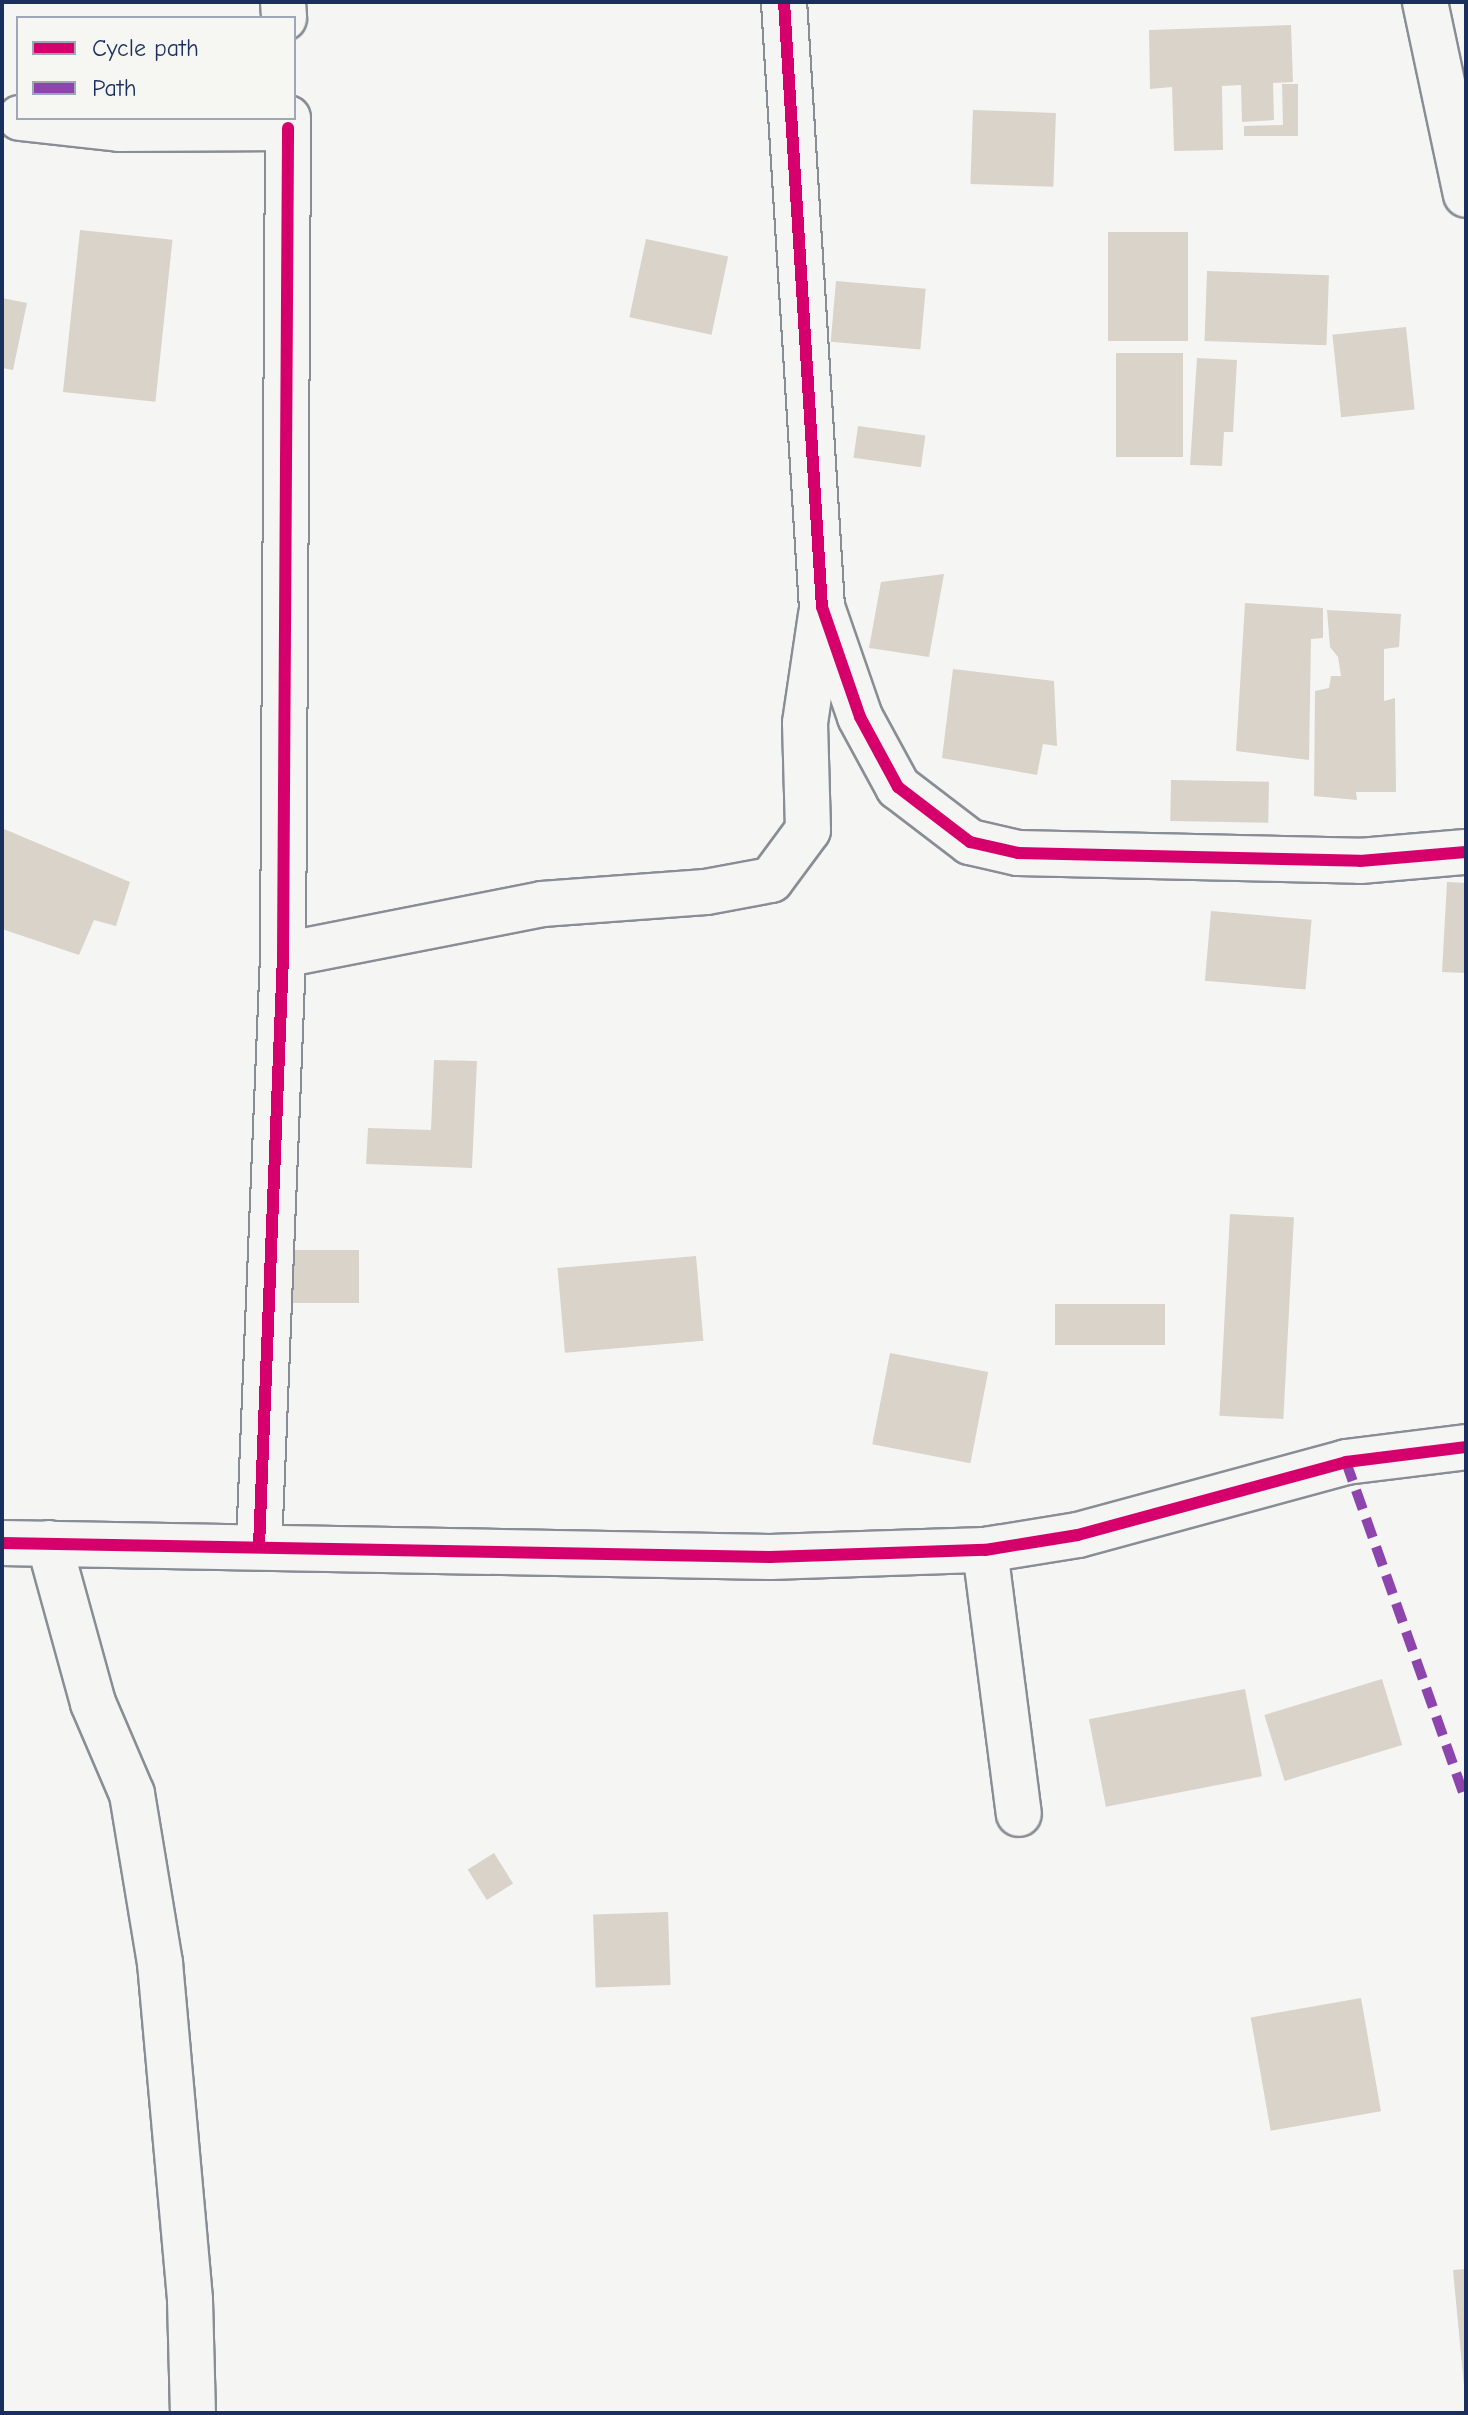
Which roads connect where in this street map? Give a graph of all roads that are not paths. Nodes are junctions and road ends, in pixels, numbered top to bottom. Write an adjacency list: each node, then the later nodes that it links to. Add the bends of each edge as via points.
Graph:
1 (784, 2): 6 (street)
2 (1425, 2): 5 (street)
3 (37, 120): 4 (street, via 119,129)
4 (288, 123): 8 (street)
5 (1466, 195)
6 (822, 607): 7 (street, via 860,717 898,787 970,842 1018,853 1134,858 1360,861); 8 (street, via 805,723 808,830 771,880 706,892 542,904)
7 (1466, 852)
8 (283, 955): 12 (street)
9 (1466, 1447): 13 (street, via 1346,1462 1078,1535)
10 (2, 1543): 11 (street)
11 (49, 1543): 12 (street); 15 (street, via 93,1703 132,1794 160,1963 190,2300)
12 (259, 1546): 13 (street, via 770,1557)
13 (985, 1550): 14 (street)
14 (1019, 1814)
15 (193, 2413)

